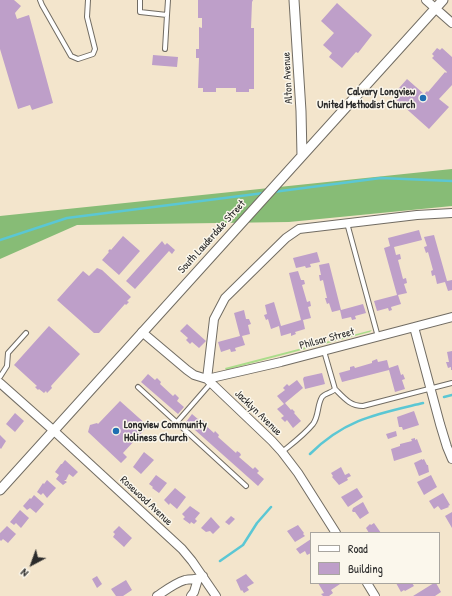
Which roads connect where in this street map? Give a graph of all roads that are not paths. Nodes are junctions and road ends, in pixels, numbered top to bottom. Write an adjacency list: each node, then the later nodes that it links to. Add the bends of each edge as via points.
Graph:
1 (40, 0): 2 (lane, via 71,56 78,59 92,54 95,49 87,17)
2 (88, 0)
3 (140, 0): 9 (lane, via 140,12)
4 (168, 0): 9 (lane)
5 (294, 0): 12 (street, Alton Avenue)
6 (426, 0): 8 (street)
7 (443, 0): 8 (street, South Lauderdale Street)
8 (436, 8): 10 (street); 12 (street, South Lauderdale Street)
9 (168, 15): 11 (lane)
10 (452, 23)
11 (165, 49)
12 (302, 156): 17 (street, South Lauderdale Street)
13 (452, 213): 14 (street)
14 (347, 224): 19 (lane); 22 (street, via 299,229 286,238 225,298 214,319)
15 (452, 317): 16 (street, Philsar Street)
16 (414, 327): 19 (street, Philsar Street); 26 (street)
17 (142, 332): 22 (street, Jacklyn Avenue, via 187,370); 29 (street, South Lauderdale Street)
18 (26, 333): 21 (lane, via 8,352 7,366)
19 (378, 336): 20 (street, Philsar Street)
20 (324, 351): 22 (street, Philsar Street); 27 (lane)
21 (0, 377)
22 (209, 381): 28 (lane); 30 (street, Jacklyn Avenue)
23 (0, 383): 29 (street, Rosewood Avenue)
24 (452, 383): 26 (lane)
25 (138, 387): 28 (lane)
26 (431, 388): 27 (lane, via 363,406 349,402); 31 (street)
27 (335, 389): 30 (lane, via 324,395 314,423)
28 (177, 422): 32 (lane)
29 (53, 430): 33 (street, South Lauderdale Street); 35 (street, Rosewood Avenue, via 178,545 192,561)
30 (282, 452): 34 (street, Jacklyn Avenue, via 298,472)
31 (452, 459)
32 (246, 486)
33 (0, 490)
34 (335, 532)
35 (201, 578): 37 (street, via 186,579); 38 (street); 39 (street, Rosewood Avenue)
36 (368, 584): 40 (street)
37 (157, 596)
38 (191, 596)
39 (216, 596)
40 (375, 596)

